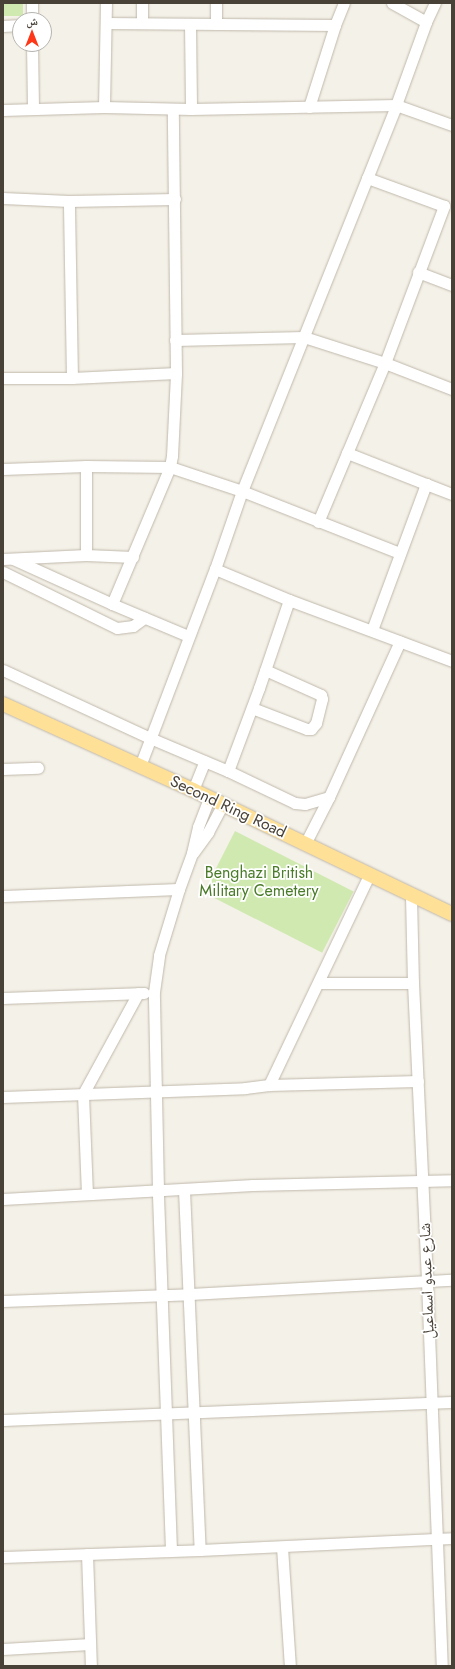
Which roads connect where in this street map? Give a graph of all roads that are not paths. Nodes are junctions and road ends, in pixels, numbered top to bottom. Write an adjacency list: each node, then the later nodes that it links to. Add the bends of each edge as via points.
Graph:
1 (106, 3): 9 (street)
2 (142, 3): 7 (street)
3 (216, 3): 11 (street)
4 (344, 3): 12 (street)
5 (392, 3): 8 (street)
6 (435, 3): 8 (street)
7 (142, 22): 9 (street); 10 (street)
8 (426, 22): 14 (street)
9 (106, 23): 15 (street)
10 (190, 24): 11 (street); 19 (street)
11 (216, 24): 12 (street)
12 (335, 25): 16 (street)
13 (32, 52): 17 (street)
14 (396, 105): 16 (street); 21 (street); 22 (street)
15 (104, 107): 17 (street); 18 (street)
16 (309, 107): 19 (street)
17 (33, 109): 20 (street)
18 (174, 109): 19 (street); 24 (street)
19 (191, 109)
20 (3, 110)
21 (452, 125)
22 (367, 178): 26 (street); 29 (street)
23 (3, 198): 25 (street)
24 (176, 199): 25 (street); 30 (street)
25 (69, 201): 34 (street)
26 (448, 208): 27 (street)
27 (418, 272): 28 (street); 31 (street)
28 (452, 285)
29 (304, 337): 30 (street); 31 (street); 41 (street)
30 (175, 340): 32 (street)
31 (385, 363): 35 (street); 36 (street)
32 (176, 373): 34 (street); 38 (street)
33 (3, 378): 34 (street)
34 (72, 378)
35 (452, 389)
36 (347, 453): 40 (street); 43 (street)
37 (86, 466): 38 (street); 39 (street); 45 (street)
38 (170, 467): 41 (street); 46 (street)
39 (3, 468)
40 (426, 484): 42 (street); 44 (street)
41 (242, 491): 43 (street); 48 (street)
42 (452, 494)
43 (318, 522): 44 (street)
44 (399, 553): 53 (street)
45 (86, 555): 46 (street); 47 (street)
46 (133, 557): 51 (street)
47 (8, 559): 51 (street)
48 (215, 569): 50 (street); 54 (street)
49 (3, 572): 52 (street, via 117,628 133,626)
50 (289, 600): 53 (street); 58 (street)
51 (112, 604): 52 (street)
52 (144, 618): 54 (street)
53 (372, 630): 55 (street)
54 (188, 636): 61 (street)
55 (400, 641): 56 (street); 68 (street)
56 (452, 661)
57 (3, 670): 61 (street)
58 (265, 670): 60 (street); 60 (street, via 321,695 316,723 311,729 306,729)
59 (3, 704): 63 (main road, Second Ring Road)
60 (252, 708): 66 (street)
61 (150, 738): 62 (street); 63 (street)
62 (206, 761): 66 (street); 67 (street)
63 (140, 766): 67 (main road, Second Ring Road)
64 (38, 768): 65 (street)
65 (3, 769)
66 (228, 771): 68 (street, via 295,803 305,804)
67 (193, 790): 69 (main road, Second Ring Road)
68 (329, 797): 71 (street)
69 (209, 798): 70 (main road, Second Ring Road); 72 (street)
70 (223, 804): 71 (main road, Second Ring Road); 72 (street, via 208,832)
71 (305, 844): 73 (main road, Second Ring Road)
72 (192, 853): 74 (street)
73 (370, 875): 76 (main road, Second Ring Road); 78 (street)
74 (179, 889): 75 (street); 80 (street, via 160,955)
75 (3, 896)
76 (411, 896): 77 (main road, Second Ring Road); 79 (street, شارع عبدو اسماعيل)
77 (452, 914)
78 (319, 983): 79 (street); 84 (street)
79 (413, 983): 83 (street, شارع عبدو اسماعيل)
80 (154, 992): 81 (street); 85 (street)
81 (138, 993): 82 (street); 86 (street)
82 (3, 998)
83 (418, 1081): 84 (street); 89 (street, شارع عبدو اسماعيل)
84 (269, 1085): 85 (street)
85 (155, 1092): 86 (street); 90 (street)
86 (83, 1094): 87 (street); 92 (street)
87 (3, 1097)
88 (452, 1180): 89 (street)
89 (423, 1182): 91 (street, via 266,1185); 95 (street, شارع عبدو اسماعيل)
90 (158, 1190): 91 (street); 92 (street); 96 (street)
91 (184, 1190): 97 (street)
92 (88, 1194): 93 (street)
93 (3, 1199)
94 (452, 1280): 95 (street)
95 (427, 1281): 97 (street); 100 (street, شارع عبدو اسماعيل)
96 (163, 1294): 97 (street); 98 (street); 102 (street)
97 (190, 1294): 101 (street)
98 (3, 1300)
99 (452, 1402): 100 (street)
100 (432, 1403): 101 (street); 104 (street, شارع عبدو اسماعيل)
101 (195, 1412): 102 (street); 108 (street)
102 (166, 1414): 103 (street); 107 (street)
103 (3, 1420)
104 (438, 1538): 105 (street); 106 (street); 115 (street, شارع عبدو اسماعيل)
105 (452, 1538)
106 (282, 1547): 108 (street); 114 (street)
107 (171, 1550): 108 (street); 109 (street)
108 (200, 1550)
109 (87, 1554): 110 (street); 111 (street)
110 (3, 1557)
111 (90, 1644): 112 (street); 113 (street)
112 (3, 1649)
113 (91, 1666)
114 (290, 1666)
115 (442, 1666)

